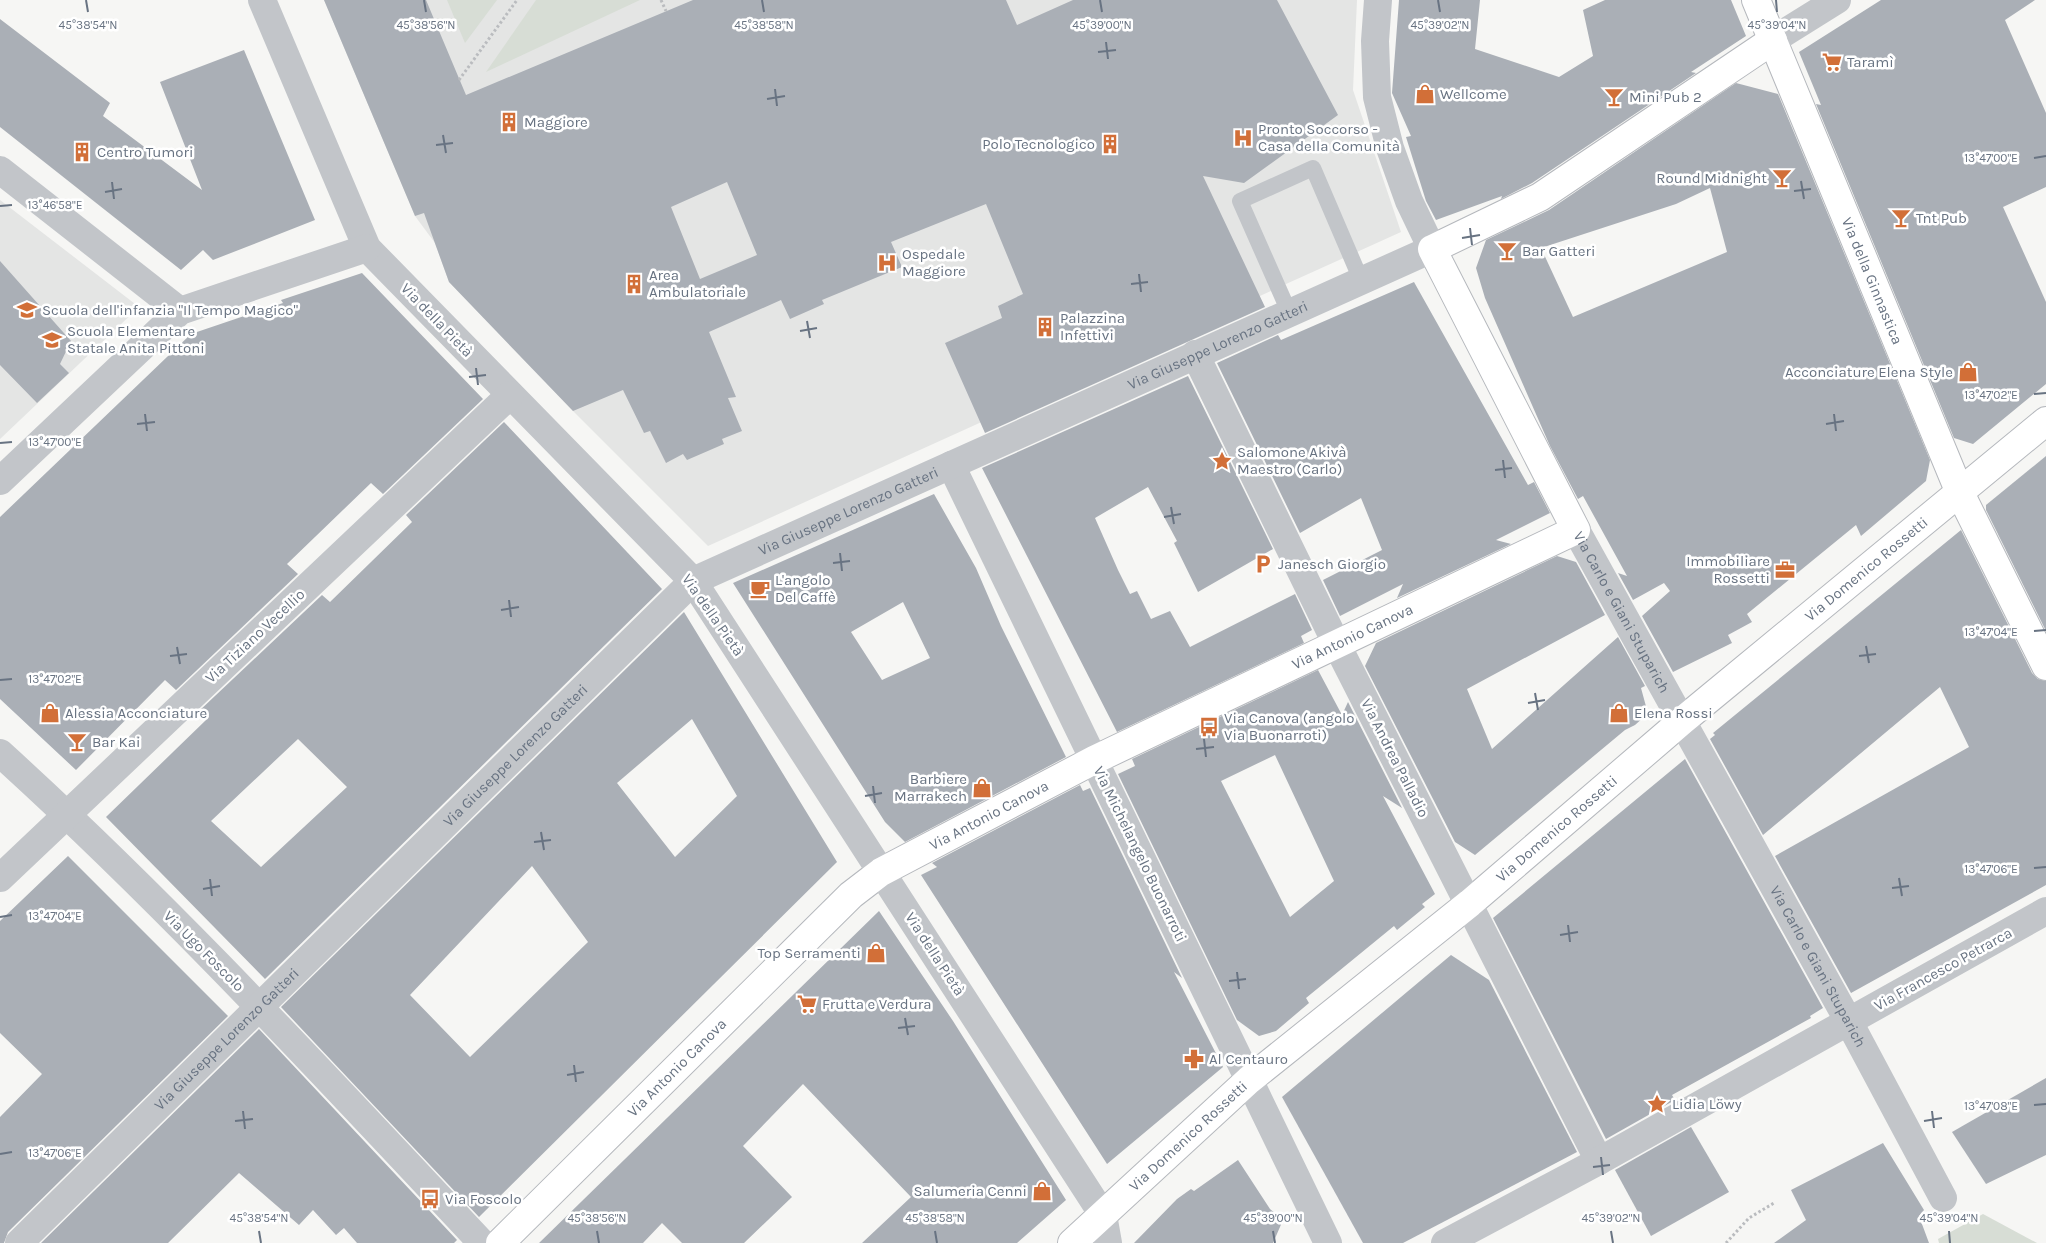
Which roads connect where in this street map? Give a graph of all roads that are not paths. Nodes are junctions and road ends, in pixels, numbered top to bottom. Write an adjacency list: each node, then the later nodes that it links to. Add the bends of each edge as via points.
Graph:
1 (262, 0): 7 (street, Via della Pietà)
2 (1378, 0): 8 (street, Via Carlo e Giani Stuparich, via 1375,41 1377,97 1405,192)
3 (1756, 0): 5 (main road, Via della Ginnastica)
4 (1837, 0): 5 (street, Via Giuseppe Lorenzo Gatteri)
5 (1773, 40): 8 (main road, Via Giuseppe Lorenzo Gatteri, via 1540,197); 17 (main road, Via della Ginnastica)
6 (0, 170): 10 (street)
7 (367, 248): 10 (street); 13 (street, Via della Pietà)
8 (1432, 249): 9 (street, Via Giuseppe Lorenzo Gatteri); 18 (main road, Via Carlo e Giani Stuparich)
9 (1361, 280): 11 (street, Via Giuseppe Lorenzo Gatteri); 11 (lane, via 1313,168 1240,201)
10 (180, 311): 16 (street)
11 (1289, 312): 12 (street, Via Giuseppe Lorenzo Gatteri)
12 (1195, 354): 15 (street, Via Giuseppe Lorenzo Gatteri); 20 (street, Via Andrea Palladio)
13 (510, 395): 19 (street, Via della Pietà); 25 (street, Via Tiziano Vecellio)
14 (2046, 421): 17 (main road, Via Domenico Rossetti)
15 (951, 465): 19 (street, Via Giuseppe Lorenzo Gatteri); 24 (street, Via Michelangelo Buonarroti)
16 (0, 481)
17 (1960, 493): 21 (main road, Via della Ginnastica); 22 (main road, Via Domenico Rossetti)
18 (1576, 530): 20 (main road, Via Antonio Canova); 22 (street, Via Carlo e Giani Stuparich)
19 (693, 581): 26 (street, Via della Pietà); 30 (street, Via Giuseppe Lorenzo Gatteri)
20 (1336, 643): 24 (main road, Via Antonio Canova); 28 (street, Via Andrea Palladio)
21 (2046, 666)
22 (1682, 721): 28 (main road, Via Domenico Rossetti); 31 (street, Via Carlo e Giani Stuparich)
23 (0, 753): 25 (street, Via Ugo Foscolo)
24 (1094, 760): 26 (main road, Via Antonio Canova); 32 (street, Via Michelangelo Buonarroti)
25 (68, 814): 27 (street, Via Tiziano Vecellio); 30 (street, Via Ugo Foscolo)
26 (881, 872): 35 (street, Via della Pietà); 38 (main road, Via Antonio Canova, via 844,902)
27 (0, 878)
28 (1470, 903): 32 (main road, Via Domenico Rossetti); 33 (street, Via Andrea Palladio)
29 (2046, 911): 31 (street, Via Francesco Petrarca)
30 (259, 1007): 36 (street, Via Giuseppe Lorenzo Gatteri); 37 (street, Via Ugo Foscolo)
31 (1849, 1022): 33 (street, Via Francesco Petrarca); 34 (street, Via Carlo e Giani Stuparich)
32 (1249, 1080): 35 (main road, Via Domenico Rossetti); 41 (street, Via Michelangelo Buonarroti)
33 (1599, 1161): 42 (street, Via Francesco Petrarca)
34 (1943, 1198)
35 (1103, 1214): 39 (main road, Via Domenico Rossetti); 40 (street, Via della Pietà)
36 (19, 1243)
37 (482, 1243)
38 (500, 1243)
39 (1072, 1243)
40 (1108, 1243)
41 (1328, 1243)
42 (1445, 1243)

